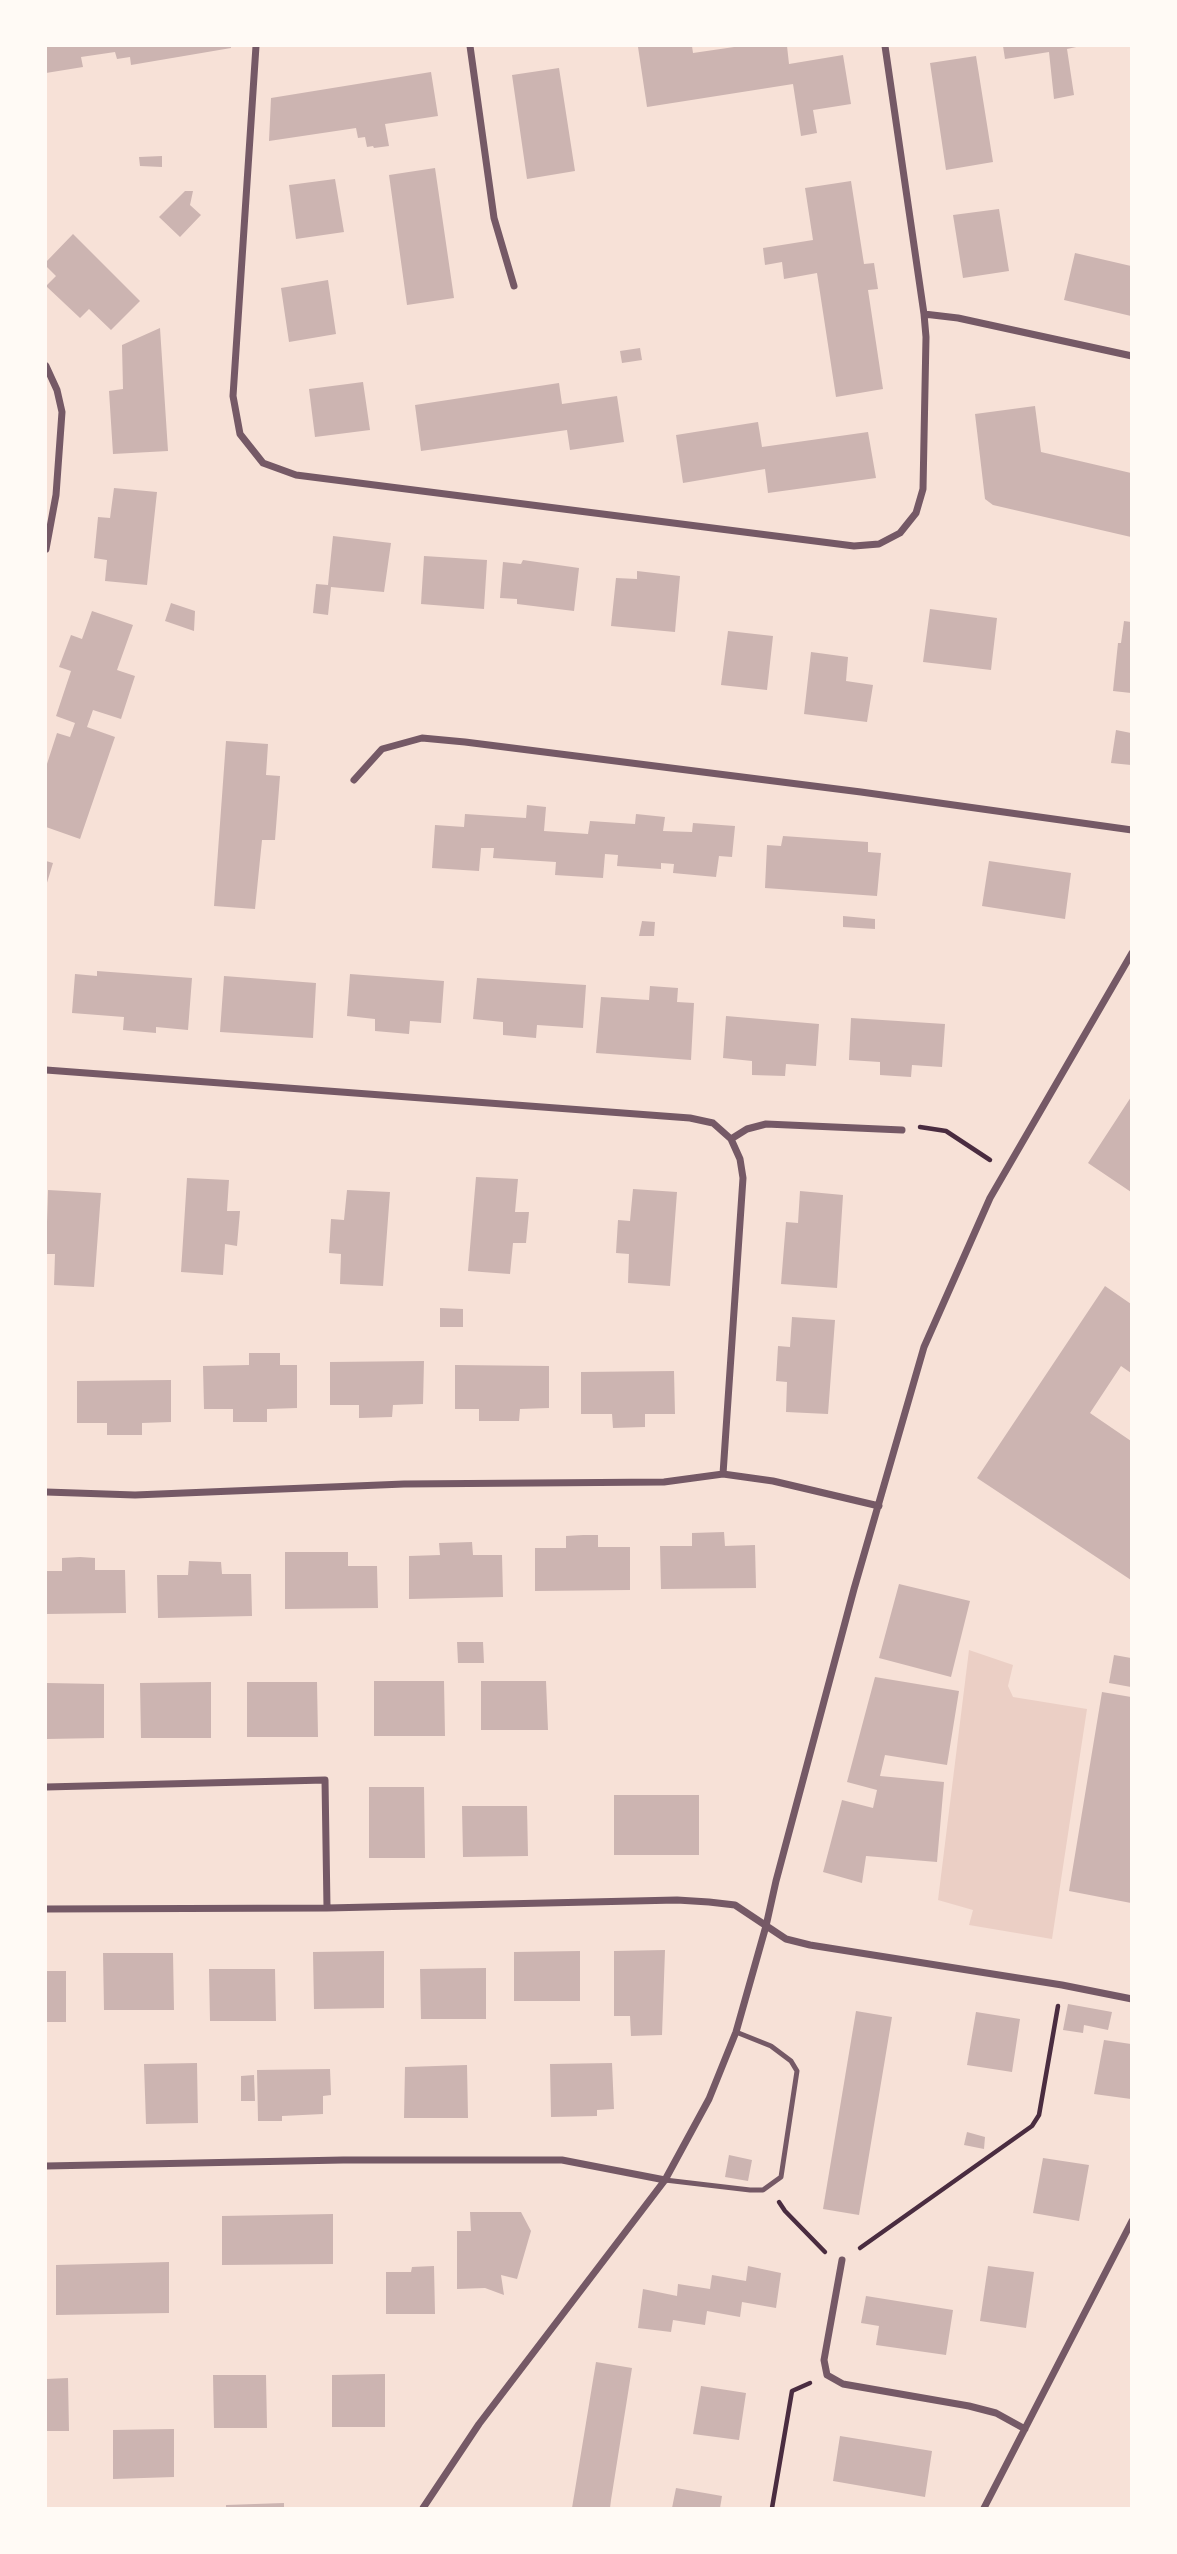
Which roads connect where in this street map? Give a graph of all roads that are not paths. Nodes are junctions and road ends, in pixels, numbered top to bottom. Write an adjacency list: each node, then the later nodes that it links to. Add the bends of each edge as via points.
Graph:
1 (256, 46): 5 (street, via 233,396 240,434 263,463 296,475 855,546 878,544 900,533 916,513 923,489)
2 (470, 46): 4 (street, via 494,218)
3 (885, 46): 5 (street)
4 (514, 286)
5 (924, 314): 6 (street)
6 (1132, 356)
7 (46, 366): 8 (street, via 62,412 56,495)
8 (46, 549)
9 (354, 780): 10 (street, via 382,749 422,738)
10 (1132, 830)
11 (1132, 953): 17 (street, via 990,1198 924,1346)
12 (46, 1070): 14 (street, via 690,1118 713,1123)
13 (902, 1130): 14 (street, via 766,1124)
14 (732, 1139): 15 (street, via 743,1178)
15 (723, 1474): 16 (street, via 664,1482 404,1484 135,1495); 17 (street)
16 (46, 1492)
17 (879, 1506): 21 (street)
18 (46, 1787): 19 (street, via 325,1780)
19 (327, 1908): 20 (street); 21 (street, via 698,1901 735,1905)
20 (46, 1909)
21 (766, 1926): 22 (street, via 786,1939 810,1945); 23 (street)
22 (1132, 1999)
23 (736, 2032): 25 (street, via 709,2099); 25 (lane, via 771,2046 797,2071 781,2177 763,2190)
24 (46, 2166): 25 (street, via 562,2160)
25 (665, 2180): 29 (street, via 479,2424)
26 (1132, 2221): 28 (street)
27 (842, 2260): 28 (street, via 824,2360 827,2375 843,2384 996,2413)
28 (1025, 2429): 30 (street)
29 (423, 2508)
30 (985, 2508)

